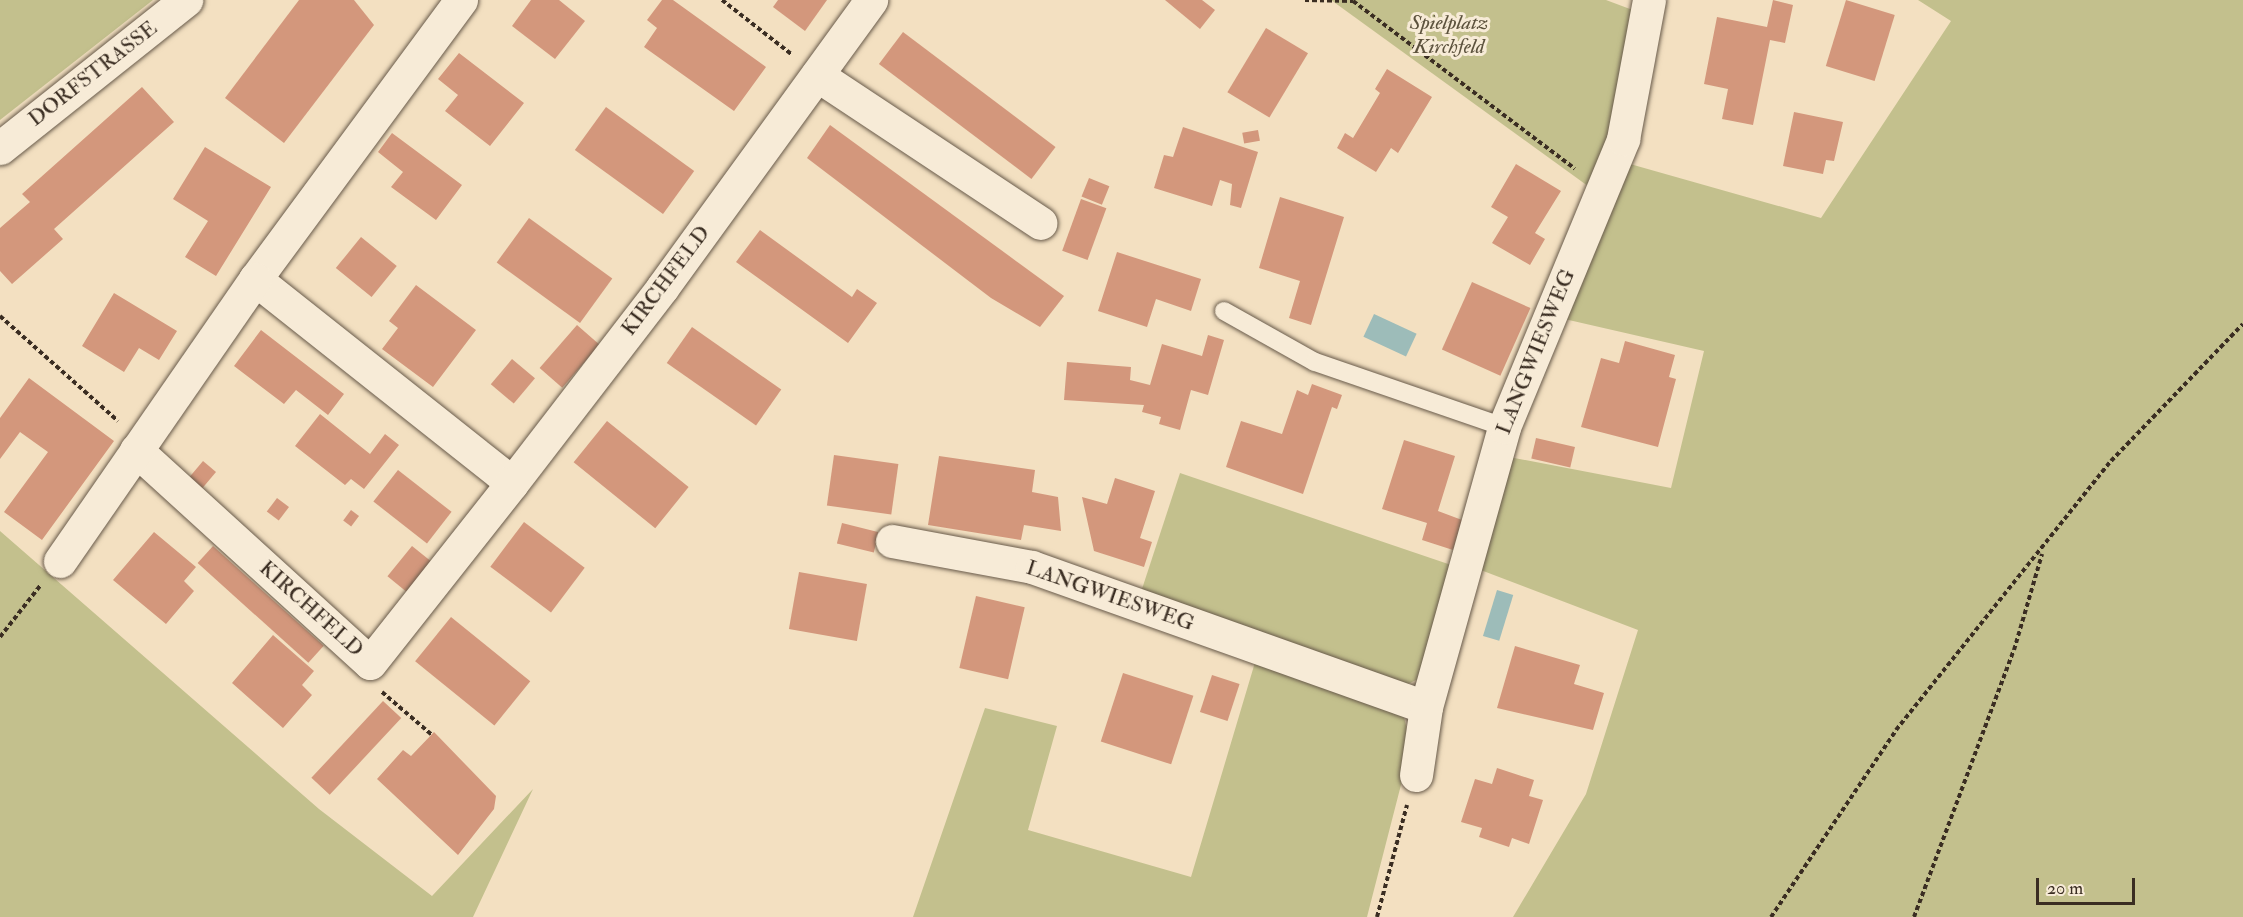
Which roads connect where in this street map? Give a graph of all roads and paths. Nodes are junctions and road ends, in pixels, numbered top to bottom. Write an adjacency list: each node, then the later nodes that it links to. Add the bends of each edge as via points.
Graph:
1 (186, 0): 8 (street, DORFSTRASSE)
2 (461, 0): 11 (street)
3 (722, 0): 7 (path)
4 (871, 0): 7 (street, KIRCHFELD)
5 (1305, 0): 9 (path, via 1353,1)
6 (1649, 0): 9 (street, LANGWIESWEG, via 1623,139)
7 (817, 75): 10 (street); 17 (street, KIRCHFELD)
8 (0, 148)
9 (1602, 190): 15 (street, LANGWIESWEG)
10 (1041, 223)
11 (255, 279): 16 (street); 17 (street)
12 (1224, 311): 15 (lane, via 1315,362)
13 (0, 316): 16 (path)
14 (2243, 324): 19 (path, via 2111,461)
15 (1504, 427): 23 (street, LANGWIESWEG)
16 (139, 446): 17 (street, KIRCHFELD, via 370,663); 20 (street)
17 (512, 483)
18 (891, 541): 23 (street, LANGWIESWEG, via 1032,567)
19 (2043, 551): 27 (path, via 1896,730); 28 (path, via 2014,650)
20 (60, 561): 21 (path)
21 (0, 637)
22 (380, 690): 24 (path)
23 (1426, 707): 25 (street, LANGWIESWEG)
24 (432, 735)
25 (1416, 775): 26 (path)
26 (1377, 917)
27 (1771, 917)
28 (1914, 917)

